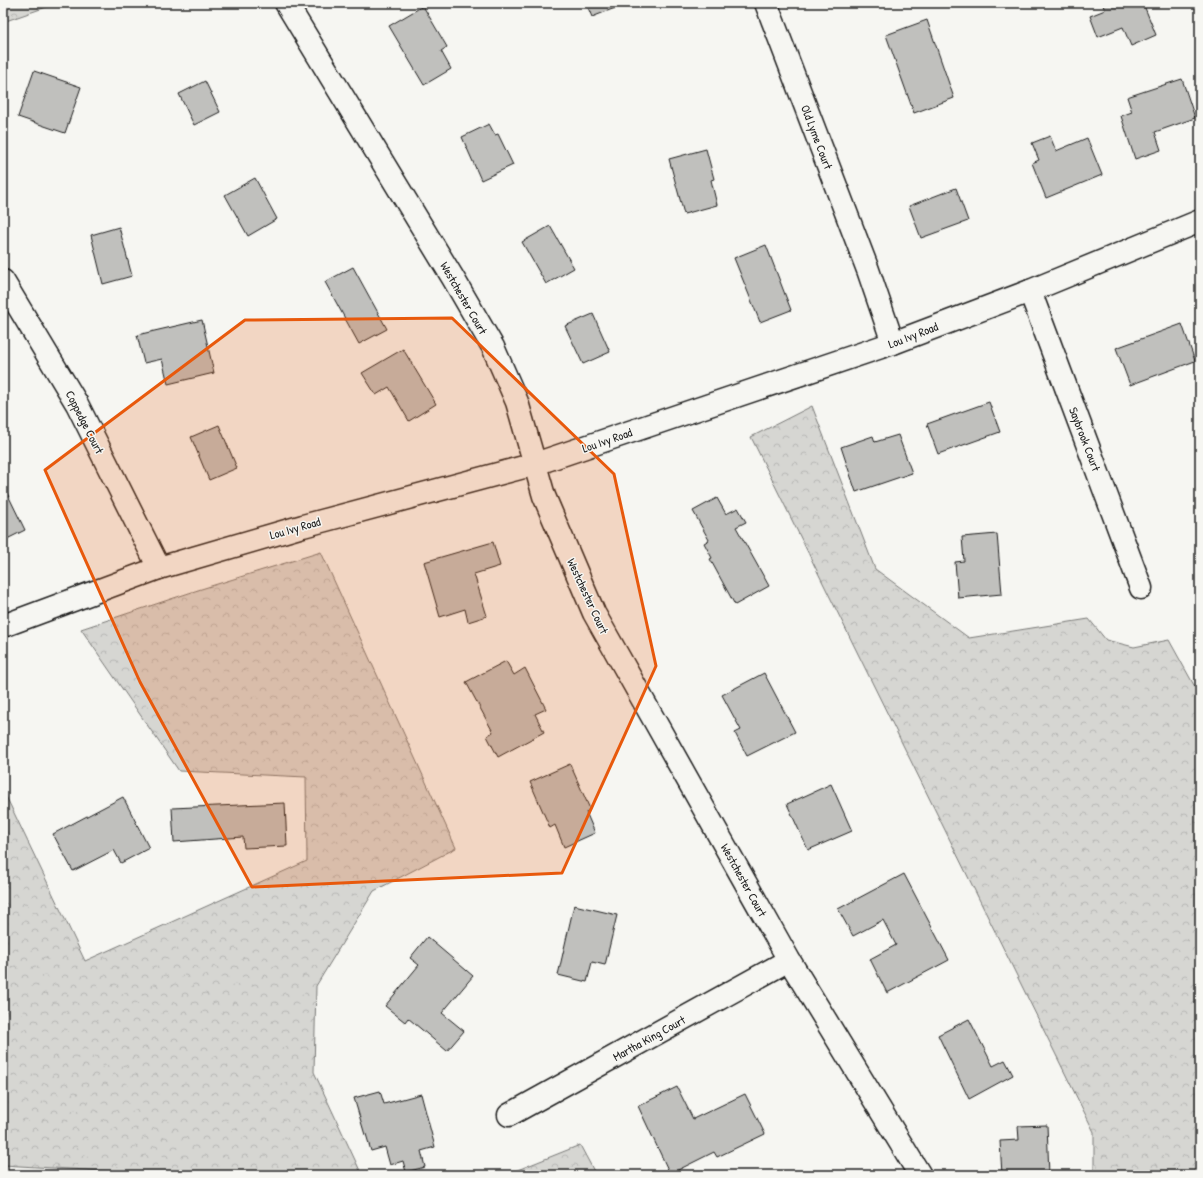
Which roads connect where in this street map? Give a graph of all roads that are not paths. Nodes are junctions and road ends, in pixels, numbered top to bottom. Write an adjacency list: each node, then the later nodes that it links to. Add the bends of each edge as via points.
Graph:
1 (286, 3): 7 (street, Westchester Court, via 493,347 517,402)
2 (766, 3): 6 (street, Old Lyme Court, via 868,270)
3 (1200, 221): 5 (street, Lou Ivy Road)
4 (3, 281): 8 (street, Coppedge Court, via 77,404)
5 (1030, 291): 6 (street, Lou Ivy Road); 9 (street, Saybrook Court)
6 (893, 343): 7 (street, Lou Ivy Road)
7 (535, 464): 8 (street, Lou Ivy Road, via 303,526); 11 (street, Westchester Court, via 544,496 594,613)
8 (159, 568): 10 (street, Lou Ivy Road)
9 (1141, 588)
10 (3, 626)
11 (789, 960): 12 (street, Martha King Court); 13 (street, Westchester Court)
12 (510, 1115)
13 (920, 1175)

